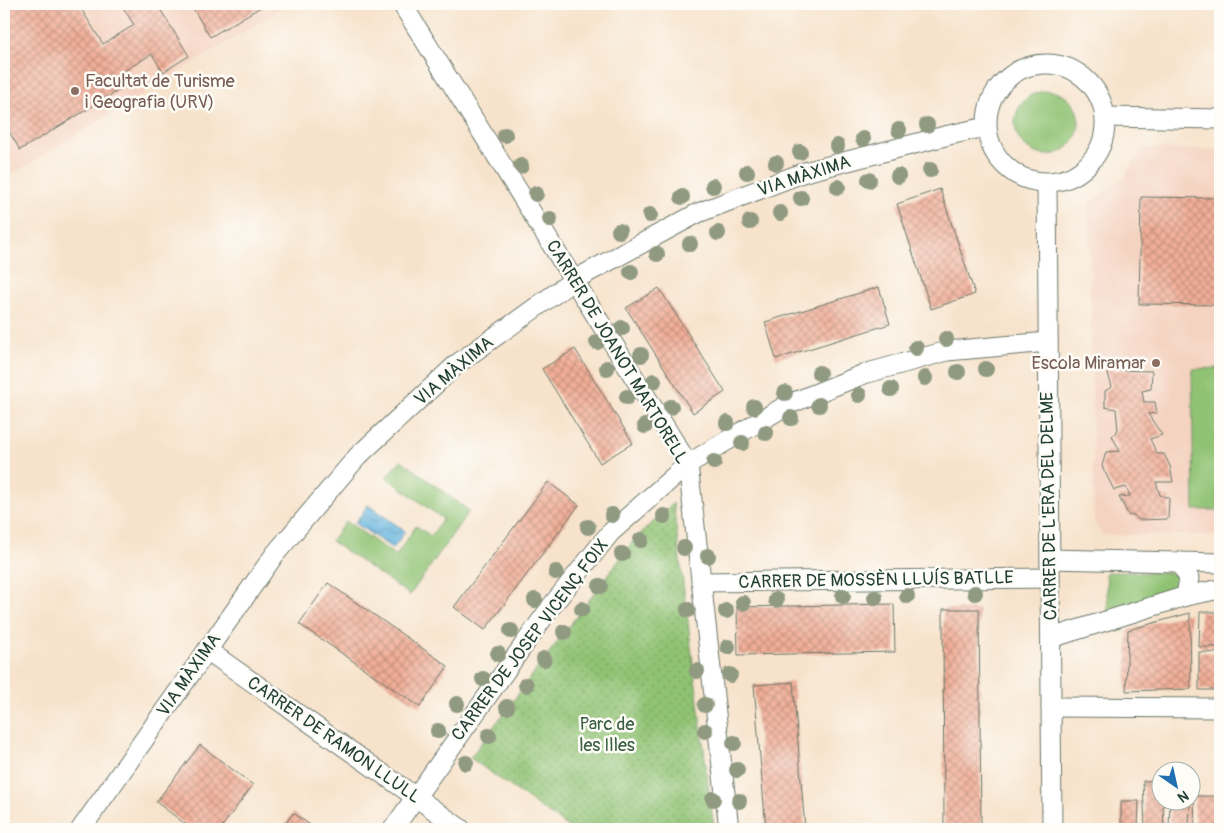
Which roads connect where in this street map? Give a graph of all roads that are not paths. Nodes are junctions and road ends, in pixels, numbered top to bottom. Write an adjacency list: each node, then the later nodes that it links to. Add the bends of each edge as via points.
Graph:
1 (402, 4): 6 (street, CARRER DE JOANOT MARTORELL)
2 (1106, 117): 3 (street); 4 (street, via 1100,98 1088,81 1072,69 1052,64 1031,65 1013,74 998,88 989,107); 5 (street, via 1104,137 1096,155 1083,170 1066,179)
3 (1220, 119)
4 (986, 127): 5 (street, via 990,144 999,160 1012,172 1029,180); 6 (street, VIA MÀXIMA, via 805,172 698,213)
5 (1047, 183): 7 (street, CARRER DE L'ERA DEL DELME)
6 (574, 280): 8 (street, CARRER DE JOANOT MARTORELL); 17 (street, VIA MÀXIMA, via 457,364 358,456 275,554)
7 (1048, 342): 8 (street, CARRER DE JOSEP VICENÇ FOIX, via 947,351 864,374 787,405); 9 (street, CARRER DE L'ERA DEL DELME)
8 (688, 464): 13 (street, CARRER DE JOANOT MARTORELL); 20 (street, CARRER DE JOSEP VICENÇ FOIX, via 610,533 550,608)
9 (1050, 559): 10 (street); 12 (street, CARRER DE L'ERA DEL DELME)
10 (1179, 562): 11 (street); 15 (street, via 1189,578)
11 (1220, 563)
12 (1050, 578): 13 (street, CARRER DE MOSSÈN LLUÍS BATLLE); 16 (street, CARRER DE L'ERA DEL DELME)
13 (701, 582): 24 (street, CARRER DE JOANOT MARTORELL)
14 (1220, 589): 15 (street)
15 (1186, 596): 16 (street)
16 (1050, 638): 18 (street, CARRER DE L'ERA DEL DELME)
17 (207, 650): 20 (street, CARRER DE RAMON LLULL); 21 (street, VIA MÀXIMA)
18 (1051, 706): 19 (street); 25 (street, CARRER DE L'ERA DEL DELME)
19 (1220, 708)
20 (416, 798): 22 (street, CARRER DE JOSEP VICENÇ FOIX); 23 (street, CARRER DE RAMON LLULL)
21 (81, 829)
22 (393, 829)
23 (460, 829)
24 (729, 829)
25 (1052, 829)

